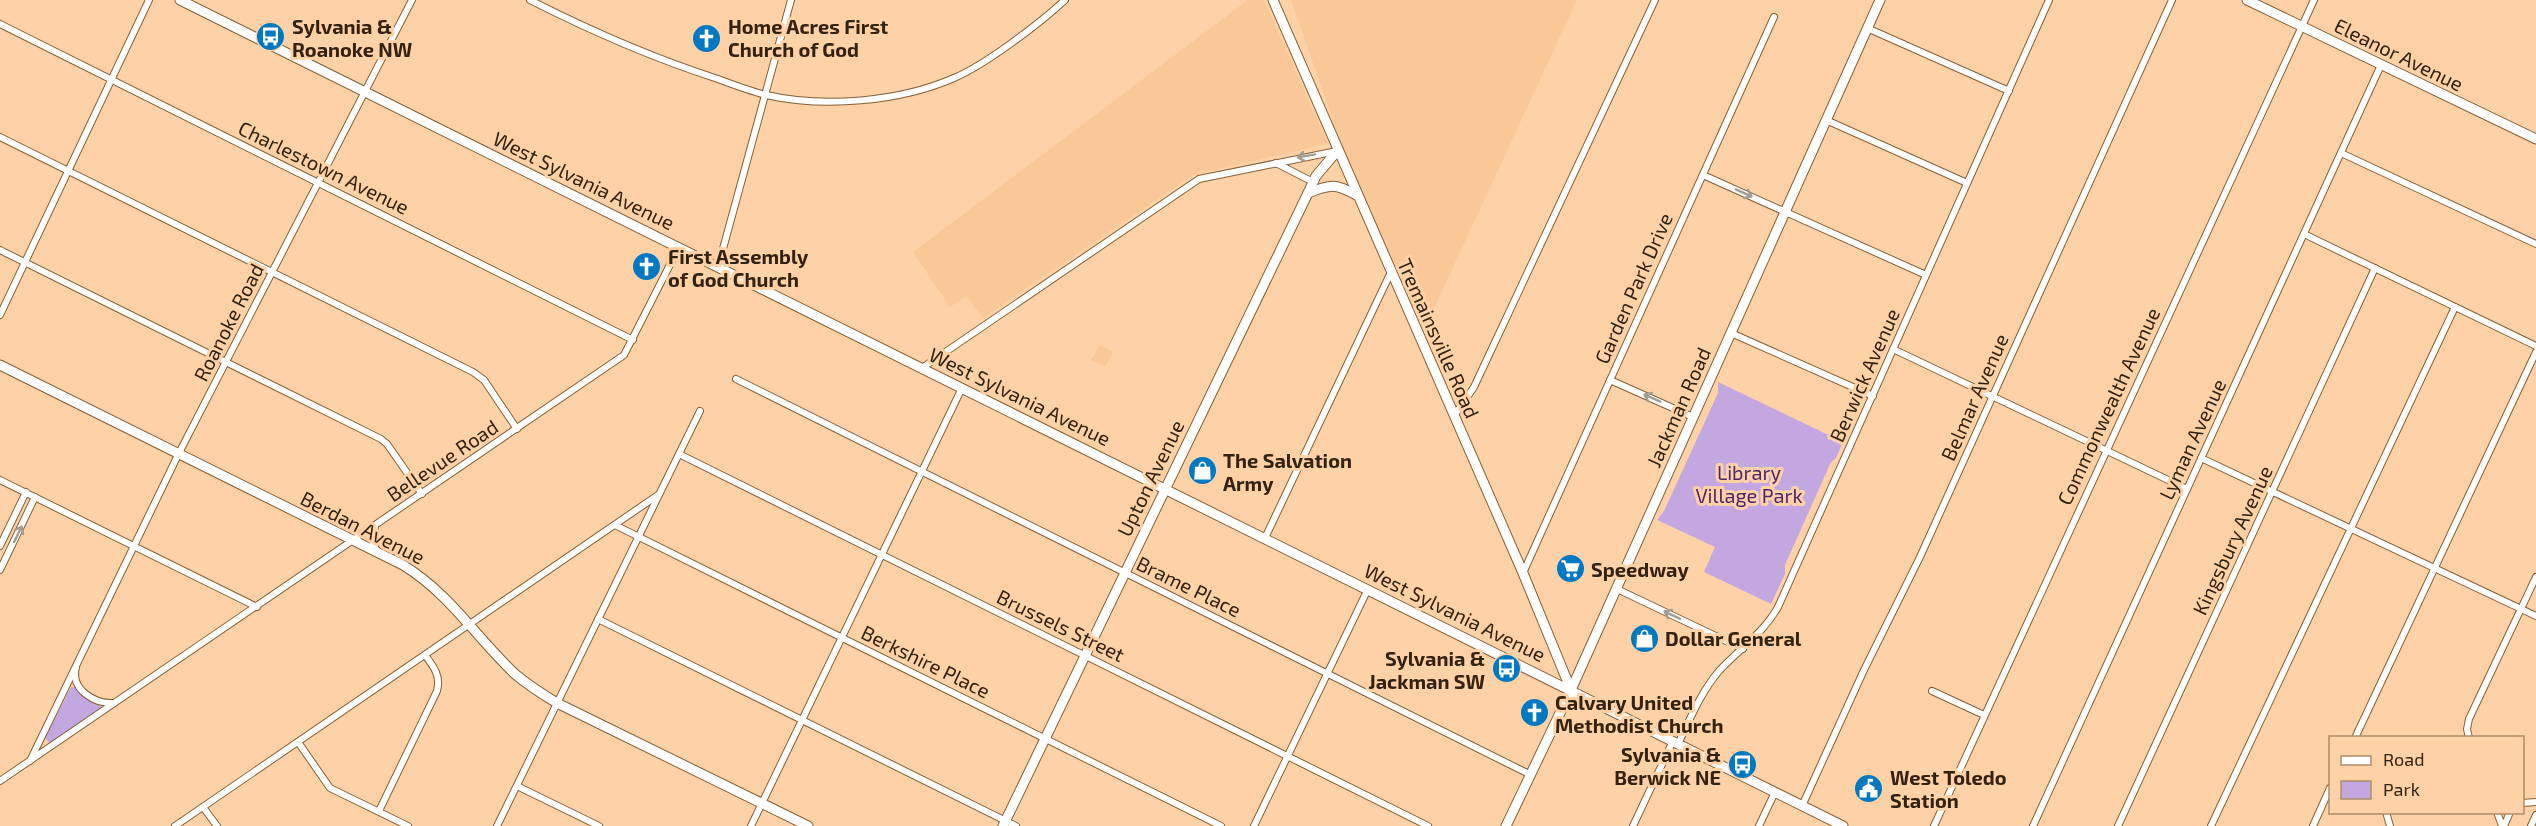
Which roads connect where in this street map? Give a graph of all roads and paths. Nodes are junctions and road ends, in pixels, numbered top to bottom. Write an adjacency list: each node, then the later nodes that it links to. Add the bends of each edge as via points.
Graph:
1 (149, 0): 19 (street)
2 (180, 0): 21 (street, West Sylvania Avenue)
3 (412, 0): 21 (street, Roanoke Road)
4 (530, 0): 22 (street, via 671,64)
5 (790, 0): 22 (street)
6 (1065, 0): 22 (street, via 992,56 954,78 889,96 853,101 805,101)
7 (1273, 0): 26 (street, Tremainsville Road)
8 (1655, 0): 63 (street, via 1474,387)
9 (1880, 0): 17 (street, Jackman Road)
10 (2049, 0): 20 (street, Berwick Avenue)
11 (2172, 0): 61 (street, Belmar Avenue)
12 (2247, 0): 16 (street, Eleanor Avenue)
13 (2314, 0): 16 (street, Commonwealth Avenue)
14 (1774, 17): 30 (street, Garden Park Drive)
15 (0, 24): 19 (street, Charlestown Avenue)
16 (2301, 26): 18 (street, Eleanor Avenue); 66 (street, Commonwealth Avenue)
17 (1867, 28): 20 (street); 23 (street, Jackman Road)
18 (2381, 65): 25 (street, Eleanor Avenue); 27 (street, Lyman Avenue)
19 (112, 80): 29 (street); 32 (street, Charlestown Avenue)
20 (2009, 91): 33 (street, Berwick Avenue)
21 (366, 92): 32 (street, Roanoke Road); 39 (street, West Sylvania Avenue)
22 (765, 95): 42 (street)
23 (1826, 120): 33 (street); 36 (street, Jackman Road)
24 (0, 137): 29 (street)
25 (2536, 140)
26 (1338, 150): 28 (street, one-way to 28); 31 (street, Upton Avenue); 35 (street, Tremainsville Road)
27 (2341, 153): 37 (street, Lyman Avenue); 38 (street)
28 (1273, 162): 31 (street); 56 (street, via 1199,179)
29 (68, 171): 41 (street); 44 (street)
30 (1703, 175): 36 (street, one-way to 36); 58 (street, Garden Park Drive)
31 (1313, 182): 34 (street, Upton Avenue)
32 (319, 183): 44 (street, Roanoke Road); 50 (street, Charlestown Avenue)
33 (1967, 183): 46 (street, Berwick Avenue)
34 (1308, 193): 35 (street, via 1331,185); 72 (street, Upton Avenue)
35 (1358, 196): 45 (street, Tremainsville Road)
36 (1785, 212): 46 (street); 49 (street, Jackman Road)
37 (2304, 234): 43 (street); 69 (street, Lyman Avenue)
38 (2536, 244)
39 (679, 248): 42 (street, West Sylvania Avenue); 50 (street, Bellevue Road)
40 (0, 250): 41 (street)
41 (25, 263): 48 (street); 54 (street)
42 (718, 267): 56 (street, West Sylvania Avenue)
43 (2375, 268): 47 (street); 75 (street, Kingsbury Avenue)
44 (273, 272): 54 (street, Roanoke Road); 65 (street, via 477,374)
45 (1391, 272): 63 (street, Tremainsville Road); 83 (street)
46 (1926, 275): 52 (street, Berwick Avenue)
47 (2455, 307): 51 (street); 81 (street)
48 (0, 315)
49 (1731, 333): 60 (street); 64 (street, Jackman Road)
50 (633, 340): 65 (street, Bellevue Road, via 624,355)
51 (2536, 346)
52 (1893, 349): 60 (street, Berwick Avenue); 61 (street)
53 (2536, 352): 89 (street)
54 (226, 362): 68 (street, Roanoke Road); 76 (street, via 384,441)
55 (0, 365): 68 (street, Berdan Avenue)
56 (922, 368): 59 (street, West Sylvania Avenue)
57 (736, 379): 70 (street, Brame Place)
58 (1610, 380): 64 (street, one-way to 58); 92 (street, Garden Park Drive)
59 (962, 388): 70 (street); 72 (street, West Sylvania Avenue)
60 (1873, 396): 102 (street, Berwick Avenue, via 1778,607 1764,629)
61 (1992, 396): 66 (street); 126 (street, Belmar Avenue)
62 (700, 411): 67 (street)
63 (1454, 416): 92 (street, Tremainsville Road)
64 (1693, 417): 95 (street, Jackman Road)
65 (517, 429): 76 (street, Bellevue Road)
66 (2106, 451): 73 (street); 111 (street, Commonwealth Avenue)
67 (679, 454): 77 (street); 88 (street, Brussels Street)
68 (178, 455): 84 (street, Berdan Avenue); 85 (street, Roanoke Road)
69 (2201, 458): 73 (street, Lyman Avenue); 75 (street)
70 (922, 472): 88 (street); 91 (street, Brame Place)
71 (0, 480): 74 (street)
72 (1165, 489): 83 (street, West Sylvania Avenue); 91 (street, Upton Avenue)
73 (2187, 489): 147 (street, Lyman Avenue)
74 (26, 492): 78 (street); 86 (street)
75 (2272, 492): 81 (street); 148 (street, Kingsbury Avenue)
76 (422, 494): 80 (street, Bellevue Road)
77 (658, 495): 79 (street); 82 (street)
78 (35, 497): 85 (street); 90 (street, one-way to 78)
79 (615, 525): 82 (street, Berkshire Place); 100 (street)
80 (375, 526): 84 (street, Bellevue Road); 87 (street, via 373,544)
81 (2351, 529): 89 (street); 149 (street)
82 (639, 537): 99 (street); 101 (street, Berkshire Place)
83 (1265, 538): 94 (street, West Sylvania Avenue)
84 (354, 540): 87 (street, Berdan Avenue); 96 (street, Bellevue Road)
85 (133, 545): 96 (street); 105 (street, Roanoke Road)
86 (0, 546)
87 (378, 552): 100 (street, Berdan Avenue, via 437,589)
88 (882, 555): 101 (street); 104 (street, Brussels Street)
89 (2434, 568): 97 (street); 113 (street)
90 (0, 570)
91 (1125, 573): 104 (street, Upton Avenue); 106 (street, Brame Place)
92 (1523, 573): 107 (street, Tremainsville Road)
93 (2536, 578): 97 (street)
94 (1368, 589): 106 (street); 107 (street, West Sylvania Avenue)
95 (1617, 589): 102 (street, one-way to 95); 107 (street, Jackman Road)
96 (257, 607): 109 (street, Bellevue Road)
97 (2521, 609): 98 (street); 114 (street, via 2469,719)
98 (2536, 616)
99 (598, 619): 110 (street); 112 (street)
100 (470, 625): 103 (street); 110 (street, Berdan Avenue, via 517,675)
101 (842, 638): 112 (street); 115 (street, Berkshire Place)
102 (1743, 649): 117 (street, Berwick Avenue, via 1710,683)
103 (425, 655): 116 (street); 128 (street, via 440,682)
104 (1085, 656): 115 (street, Upton Avenue); 118 (street, Brussels Street)
105 (77, 660): 109 (street, via 74,672 84,693 98,702); 119 (street, Roanoke Road)
106 (1328, 674): 118 (street); 120 (street, Brame Place)
107 (1571, 690): 117 (street, West Sylvania Avenue); 120 (street, Jackman Road)
108 (1932, 691): 111 (street)
109 (116, 703): 119 (street, Bellevue Road)
110 (557, 703): 122 (street); 125 (street, Berdan Avenue)
111 (1984, 715): 146 (street, Commonwealth Avenue)
112 (802, 720): 125 (street); 130 (street)
113 (2356, 736)
114 (2469, 736)
115 (1045, 738): 130 (street, Upton Avenue); 139 (street, Berkshire Place)
116 (298, 742): 127 (street); 128 (street, via 330,788)
117 (1676, 742): 123 (street, West Sylvania Avenue); 143 (street, Berwick Avenue)
118 (1288, 756): 140 (street); 141 (street, Brussels Street)
119 (30, 761): 121 (street, Bellevue Road)
120 (1531, 775): 142 (street, Jackman Road)
121 (0, 781)
122 (517, 786): 134 (street); 135 (street)
123 (1775, 792): 126 (street, West Sylvania Avenue); 144 (street)
124 (2329, 792): 150 (street)
125 (762, 804): 136 (street); 137 (street, Berdan Avenue)
126 (1802, 806): 145 (street, West Sylvania Avenue)
127 (203, 807): 131 (street); 132 (street)
128 (379, 812): 133 (street)
129 (2536, 815): 151 (street)
130 (1004, 823): 138 (street)
131 (175, 826)
132 (217, 826)
133 (408, 826)
134 (497, 826)
135 (598, 826)
136 (751, 826)
137 (808, 826)
138 (1016, 826)
139 (1221, 826)
140 (1254, 826)
141 (1428, 826)
142 (1506, 826)
143 (1632, 826)
144 (1759, 826)
145 (1843, 826)
146 (1934, 826)
147 (2033, 826)
148 (2118, 826)
149 (2211, 826)
150 (2313, 826)
151 (2530, 826)

